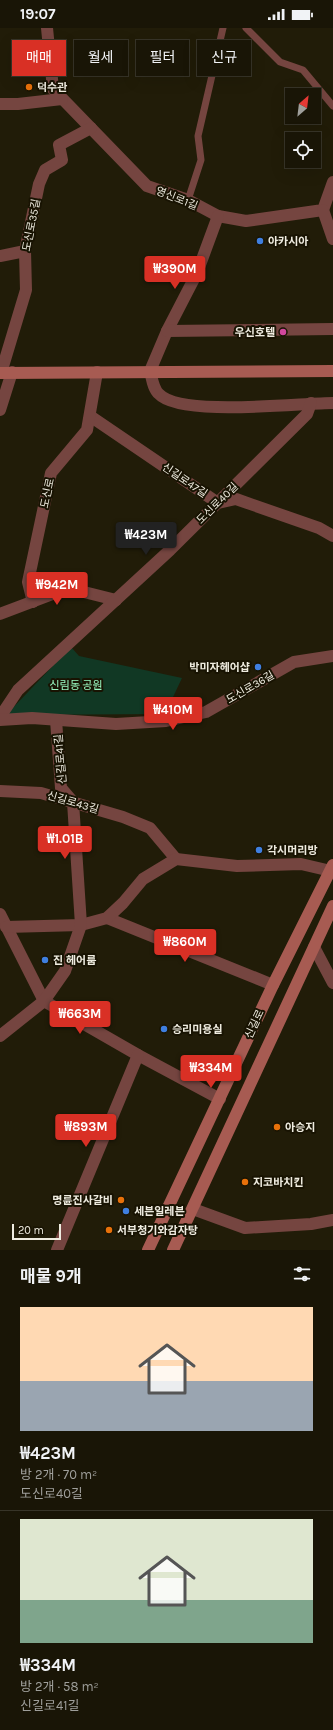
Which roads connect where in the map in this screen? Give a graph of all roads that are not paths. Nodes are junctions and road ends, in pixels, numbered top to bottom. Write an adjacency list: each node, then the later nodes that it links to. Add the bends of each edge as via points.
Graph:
1 (47, 28): 4 (street, 영신로1길, via 53,89)
2 (223, 28): 9 (lane, via 198,136 201,160)
3 (246, 28): 6 (lane, via 280,62 303,70)
4 (62, 99): 5 (street); 7 (street, 영신로1길)
5 (0, 104)
6 (333, 106)
7 (91, 128): 9 (street, 영신로1길, via 147,186); 13 (street, 도신로35길, via 59,145 62,160 45,170 39,184)
8 (333, 182): 10 (street)
9 (188, 200): 11 (street, 영신로1길)
10 (323, 210): 11 (street, 영신로1길, via 246,221); 12 (street)
11 (218, 216): 16 (street, via 197,273)
12 (333, 239)
13 (25, 251): 14 (street); 19 (street, 도신로35길, via 26,290)
14 (0, 256)
15 (333, 329): 16 (street)
16 (167, 331): 17 (street)
17 (150, 371): 18 (main road); 20 (main road); 21 (street, via 158,394 167,400 188,406)
18 (333, 371)
19 (4, 372): 20 (main road); 23 (street)
20 (97, 372): 24 (street, 도신로)
21 (311, 403): 22 (street); 25 (street, 도신로40길, via 307,414)
22 (333, 403)
23 (0, 410)
24 (90, 416): 25 (street, 신길로47길); 28 (street, 도신로, via 87,430 52,472 28,582)
25 (218, 503): 26 (street, 신길로47길, via 236,499 319,528); 27 (street, 도신로40길)
26 (333, 536)
27 (116, 600): 28 (street, via 80,591 58,592); 31 (street, 도신로40길, via 18,690)
28 (33, 602): 29 (street)
29 (0, 614)
30 (333, 656): 33 (street, 도신로36길, via 294,662 206,712 166,721 116,724)
31 (0, 717)
32 (0, 720): 33 (street, 도신로36길)
33 (56, 720): 35 (street, 신길로41길, via 61,788)
34 (0, 791): 35 (street, 신길로43길, via 40,794)
35 (73, 802): 36 (street, 신길로43길, via 150,828); 41 (street)
36 (176, 859): 37 (street, via 237,866 301,864); 40 (street, via 142,878)
37 (332, 868): 45 (main road, 신길로)
38 (333, 906): 43 (main road, 신길로)
39 (0, 914): 42 (street)
40 (107, 918): 41 (street); 45 (street)
41 (81, 925): 42 (street); 46 (street, via 65,971)
42 (6, 927): 46 (street)
43 (314, 947): 44 (street); 50 (main road, 신길로)
44 (333, 983)
45 (273, 985): 49 (main road, 신길로)
46 (44, 1001): 47 (street); 48 (street)
47 (0, 1036)
48 (138, 1055): 49 (street); 52 (street)
49 (220, 1099): 53 (main road, 신길로)
50 (192, 1209): 51 (street, via 245,1228 312,1224); 54 (main road, 신길로)
51 (333, 1220)
52 (57, 1250)
53 (148, 1250)
54 (173, 1250)

